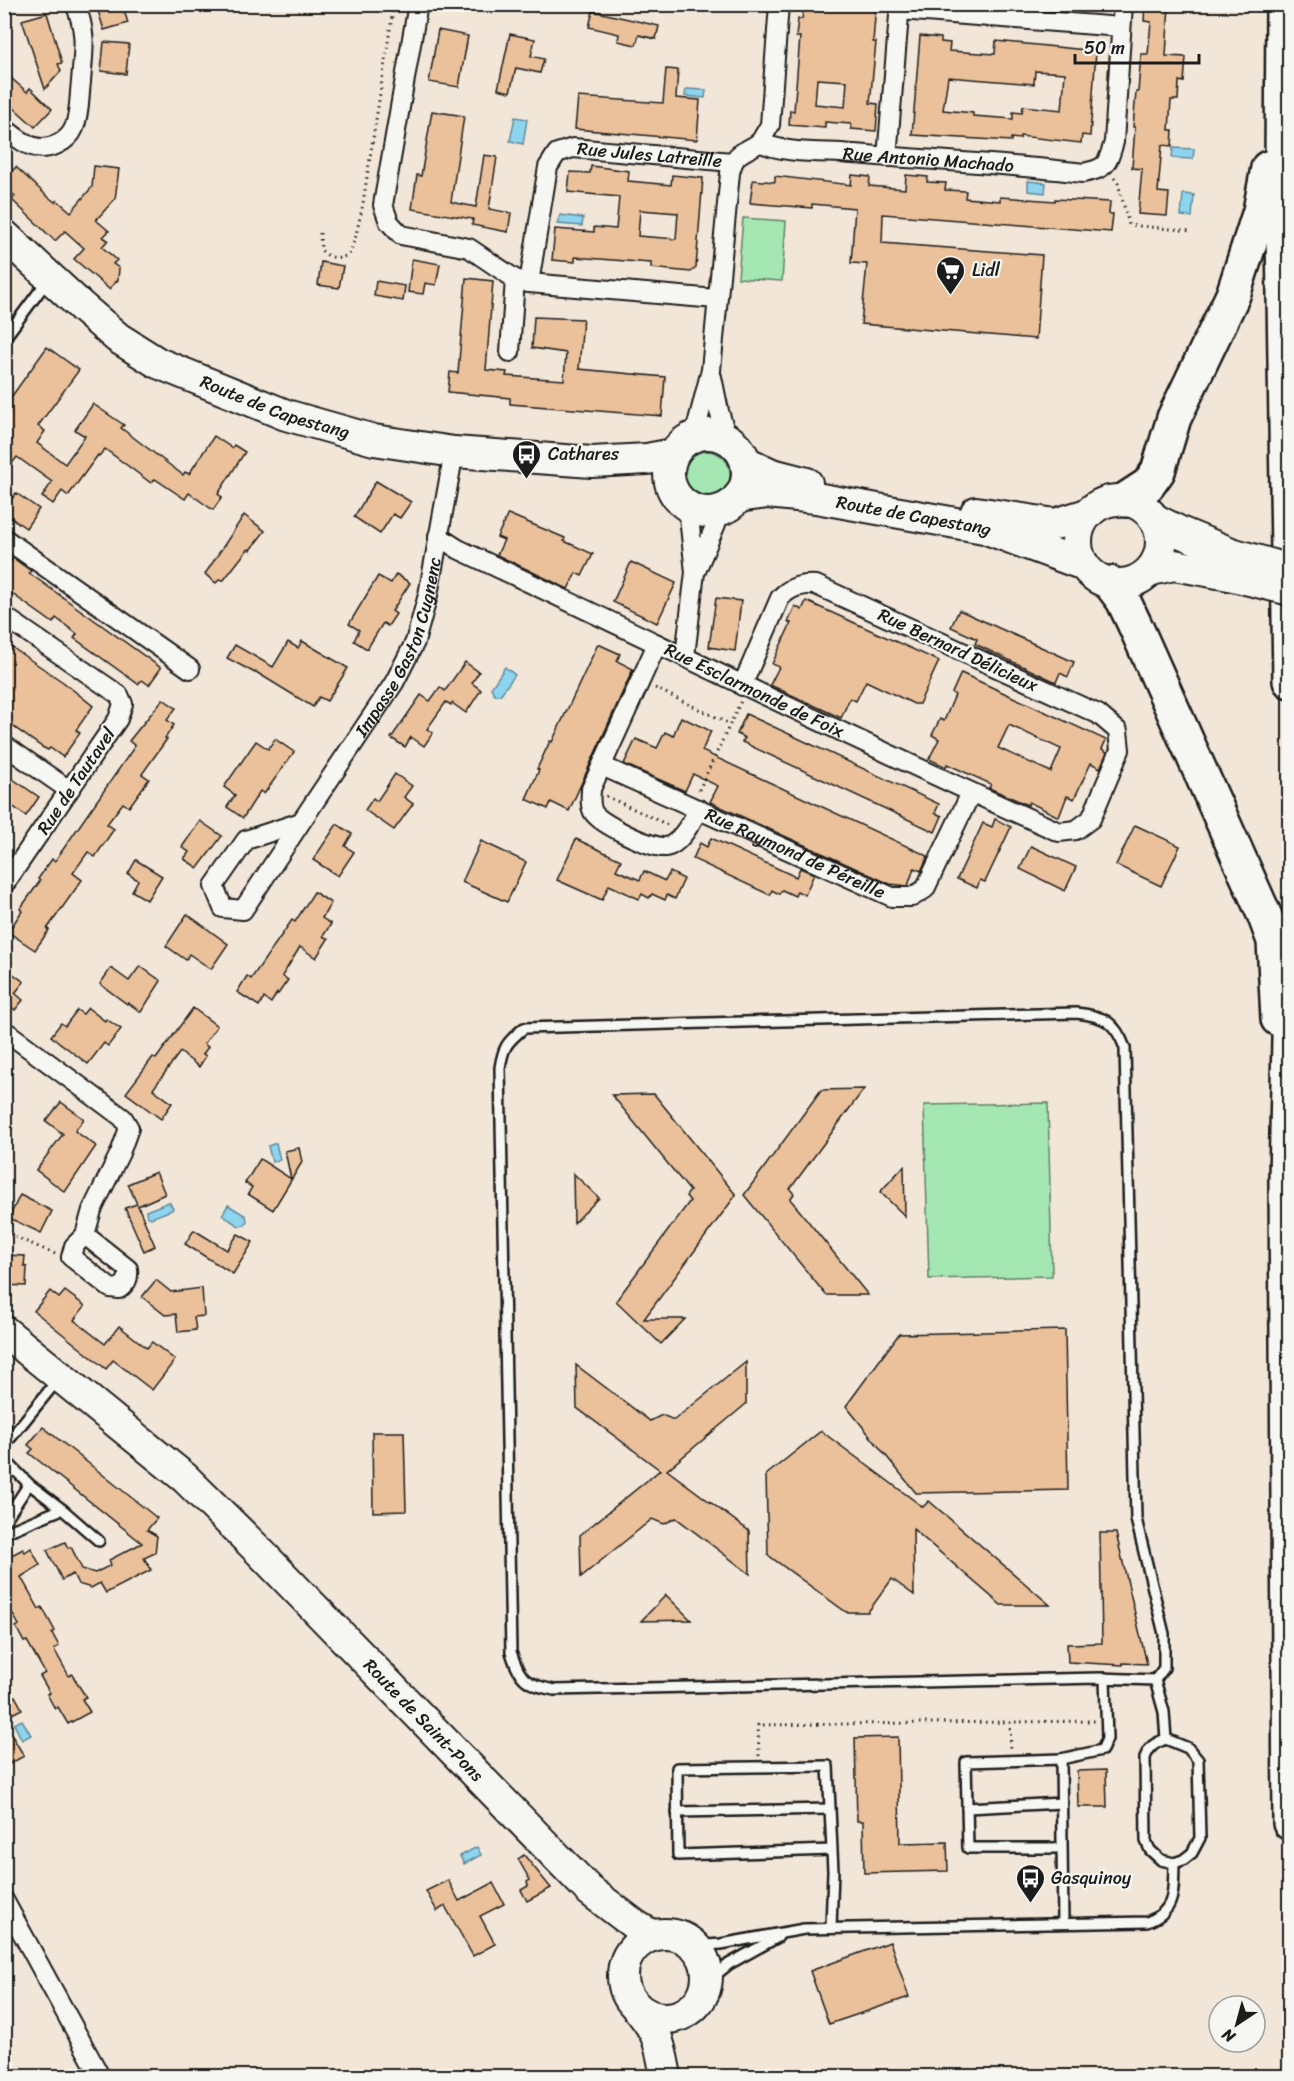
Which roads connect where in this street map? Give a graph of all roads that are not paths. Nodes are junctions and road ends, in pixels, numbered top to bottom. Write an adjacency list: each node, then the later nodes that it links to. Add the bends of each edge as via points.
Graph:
1 (75, 4): 8 (street, via 85,35 73,130 63,142 38,149)
2 (418, 4): 14 (street, via 383,205 389,222 401,235 469,248)
3 (779, 4): 9 (street, via 770,125)
4 (1123, 4): 7 (street)
5 (1283, 4): 25 (highway, via 1268,165 1260,210 1233,295 1174,418 1158,471 1148,485); 42 (highway)
6 (900, 7): 7 (street); 10 (street)
7 (1121, 27): 10 (street, Rue Antonio Machado, via 1114,142 1109,159 1099,170 1083,173)
8 (4, 128)
9 (760, 142): 10 (street, Rue Antonio Machado, via 785,149); 11 (street, via 740,152)
10 (887, 157)
11 (732, 162): 14 (street, Rue Jules Latreille, via 573,148 557,153 548,167); 15 (street)
12 (4, 235): 13 (main road, Route de Capestang)
13 (50, 277): 16 (lane); 21 (main road, Route de Capestang, via 118,338 158,363 286,415 374,440)
14 (522, 281): 15 (street); 17 (street, Rue Jules Latreille)
15 (716, 299): 18 (street)
16 (4, 339)
17 (510, 352)
18 (711, 370): 19 (street); 20 (street)
19 (697, 435): 20 (main road, via 712,433); 22 (main road, via 683,442)
20 (727, 438): 24 (main road, via 739,448)
21 (454, 452): 23 (main road, Route de Capestang); 30 (street, Impasse Gaston Cugnenc)
22 (673, 454): 23 (main road, Route de Capestang); 26 (main road, via 668,468 669,484)
23 (592, 462): 26 (main road, Route de Capestang, via 643,479)
24 (746, 462): 27 (main road, via 747,478 742,493); 28 (main road, Route de Capestang, via 787,479 974,512 1055,524)
25 (1125, 500): 28 (main road, via 1098,505); 29 (main road, via 1147,510)
26 (682, 503): 27 (main road, via 703,513); 35 (street)
27 (728, 504): 35 (street); 36 (main road, Route de Capestang, via 768,493 984,528)
28 (1088, 514): 36 (main road, via 1080,526 1078,553)
29 (1155, 519): 32 (main road); 33 (main road, via 1162,545)
30 (438, 536): 39 (street, Rue Esclarmonde de Foix); 49 (street, Impasse Gaston Cugnenc, via 415,642 394,683)
31 (4, 538): 41 (street)
32 (1230, 564): 33 (main road, via 1174,565); 34 (main road, bridge); 37 (main road, bridge)
33 (1151, 570): 36 (main road, via 1121,584)
34 (1290, 570)
35 (695, 572): 40 (street)
36 (1097, 574): 54 (highway, via 1123,600 1274,942)
37 (1290, 590)
38 (4, 616): 46 (street, Rue de Tautavel, via 119,695 123,704 118,719)
39 (657, 644): 40 (street, Rue Esclarmonde de Foix); 45 (street)
40 (685, 656): 43 (street, Rue Esclarmonde de Foix)
41 (190, 669)
42 (1290, 681)
43 (742, 686): 47 (street, Rue Esclarmonde de Foix); 50 (street, Rue Bernard Délicieux, via 780,598 802,584 816,585 1098,714 1118,731 1120,750 1091,819)
44 (4, 745): 46 (street)
45 (608, 769): 48 (street, Rue Raymond de Péreille); 48 (street, via 591,789 594,812 602,822 653,846 668,847 678,840)
46 (69, 790): 51 (street, Rue de Tautavel)
47 (971, 793): 48 (street, Rue Raymond de Péreille, via 925,889 912,897 892,897); 50 (street, Rue Esclarmonde de Foix, via 1059,832)
48 (695, 807)
49 (301, 822): 49 (street, Impasse Gaston Cugnenc, via 246,840 214,886 223,908 243,910)
50 (1076, 830)
51 (4, 885)
52 (1290, 992): 54 (highway)
53 (4, 1030): 55 (street, via 123,1118 129,1128 92,1210)
54 (1287, 1180): 75 (highway)
55 (85, 1235): 55 (street, via 128,1269 129,1277 119,1289 110,1288 71,1257 74,1246)
56 (4, 1331): 58 (main road, Route de Saint-Pons)
57 (4, 1347): 58 (main road, Route de Saint-Pons)
58 (52, 1379): 59 (lane); 66 (main road, Route de Saint-Pons); 66 (main road, Route de Saint-Pons, via 130,1432 185,1478)
59 (4, 1446)
60 (4, 1459): 61 (lane)
61 (29, 1484): 62 (lane); 63 (lane)
62 (62, 1509): 64 (lane); 65 (lane)
63 (4, 1522)
64 (4, 1533)
65 (99, 1541)
66 (259, 1551): 79 (main road, Route de Saint-Pons)
67 (1105, 1678): 68 (lane); 68 (lane, via 554,1690 528,1684 518,1672 511,1652 500,1068 509,1040 524,1028 1076,1013 1097,1015 1110,1024 1125,1048 1136,1519 1164,1634 1164,1668); 70 (lane, via 1107,1739 1101,1750)
68 (1155, 1680): 69 (lane)
69 (1166, 1739): 78 (lane, via 1148,1749 1145,1758 1146,1841 1155,1856); 78 (lane, via 1188,1748 1198,1760 1200,1838 1192,1853)
70 (1061, 1759): 71 (lane); 72 (lane, via 966,1762)
71 (1062, 1803): 72 (lane); 76 (lane)
72 (967, 1808): 76 (lane, via 968,1848)
73 (830, 1809): 74 (lane); 74 (lane, via 828,1766 676,1768); 77 (lane)
74 (677, 1812): 77 (lane, via 678,1855)
75 (1290, 1823)
76 (1062, 1848): 81 (lane)
77 (832, 1850): 82 (lane)
78 (1174, 1863): 81 (lane, via 1171,1903 1156,1918 1147,1922)
79 (588, 1890): 84 (main road, Route de Saint-Pons); 86 (main road, Route de Saint-Pons)
80 (4, 1900): 90 (street)
81 (1063, 1923): 82 (lane)
82 (831, 1928): 83 (lane)
83 (785, 1933): 85 (lane); 87 (lane, via 729,1964)
84 (653, 1936): 85 (main road, via 675,1936); 86 (main road, via 636,1946)
85 (694, 1946): 87 (main road, via 705,1962)
86 (626, 1963): 88 (main road, via 624,1984)
87 (707, 1982): 89 (main road)
88 (633, 2003): 89 (main road, via 659,2017); 91 (main road, via 658,2036)
89 (688, 2011): 92 (main road, via 680,2043)
90 (99, 2076)
91 (666, 2076)
92 (683, 2076)

